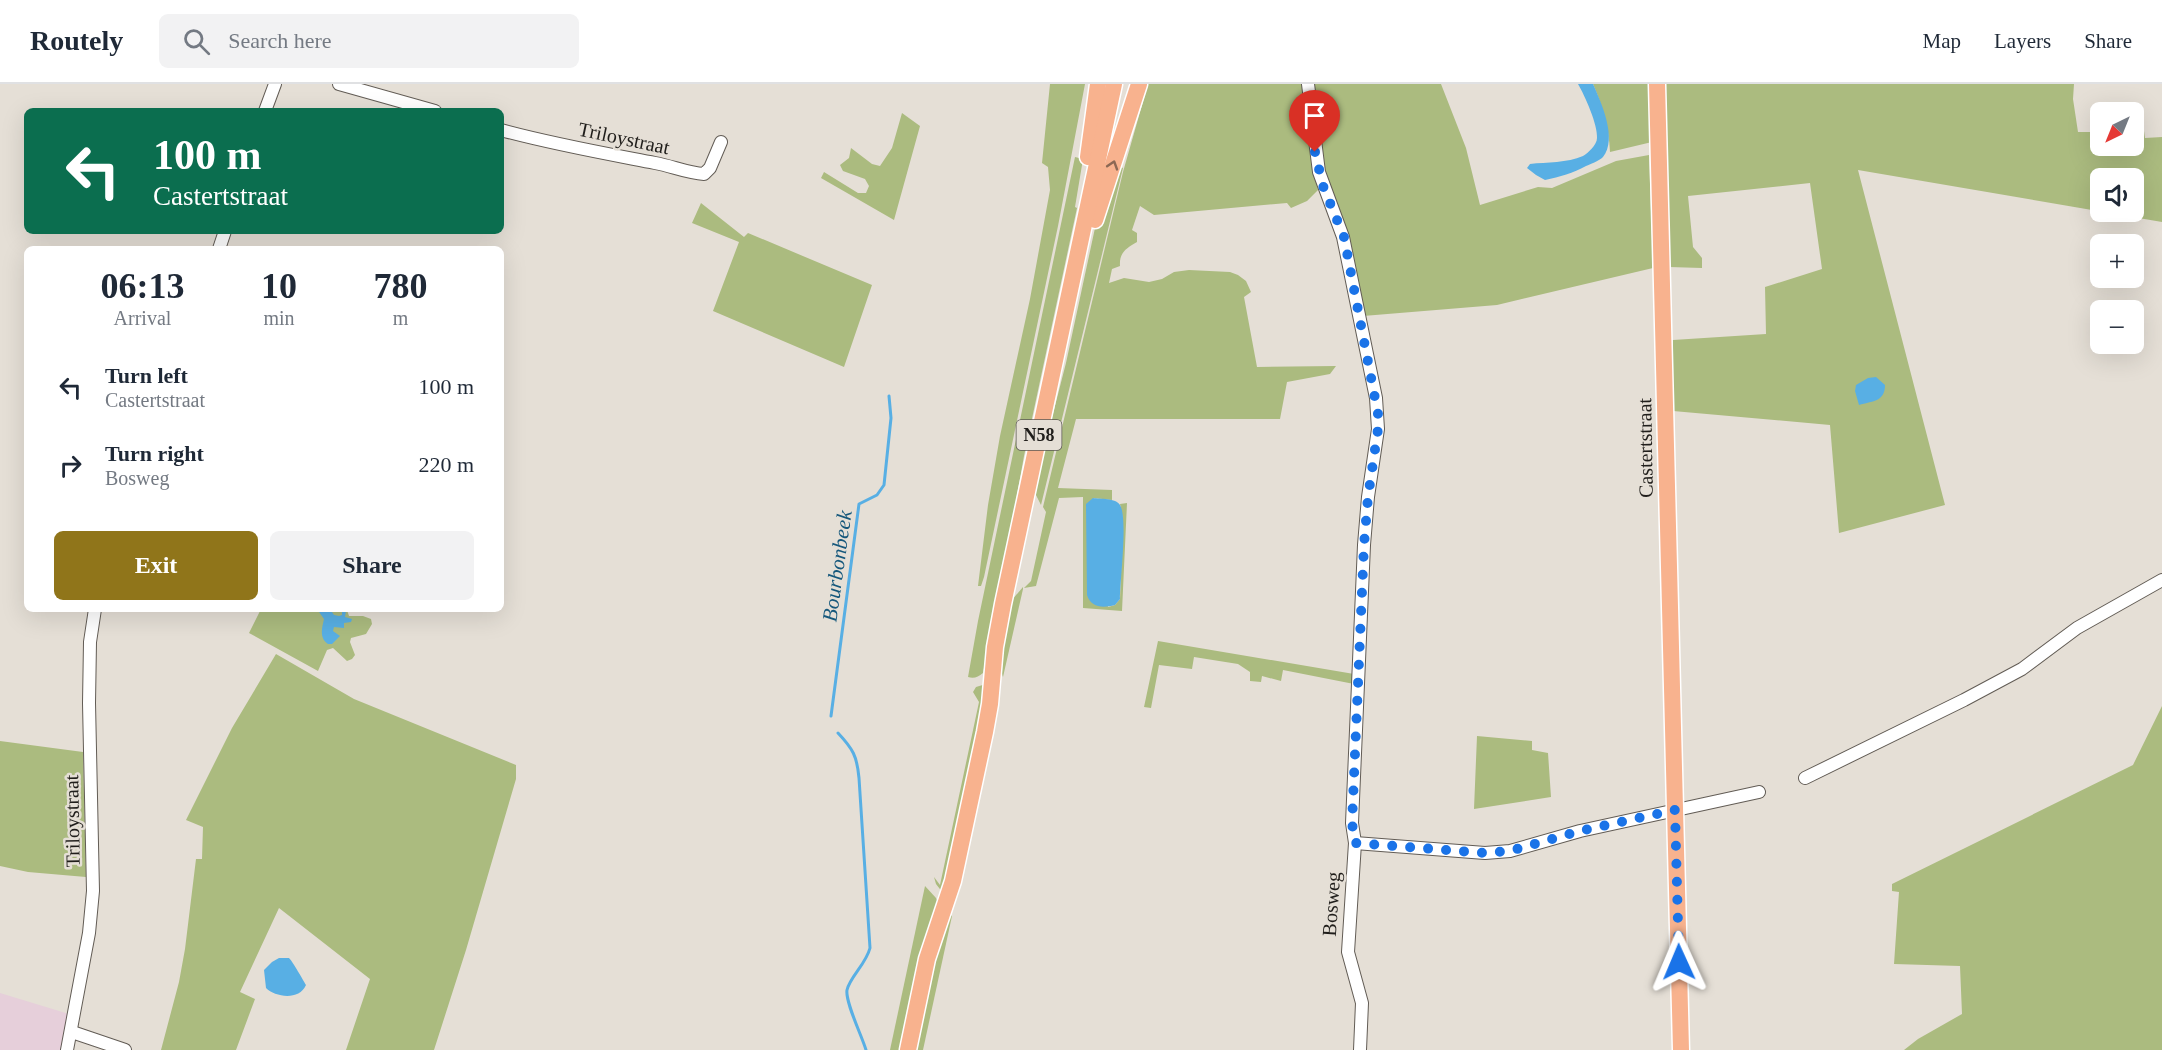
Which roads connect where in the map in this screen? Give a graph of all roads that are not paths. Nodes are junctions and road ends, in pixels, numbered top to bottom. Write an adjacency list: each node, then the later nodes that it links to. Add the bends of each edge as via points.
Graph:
1 (275, 84): 8 (street)
2 (339, 84): 9 (street)
3 (1098, 84): 12 (main road, N58, via 1071,250)
4 (1114, 84): 12 (main road, N58)
5 (1139, 84): 12 (main road, N58, one-way to 5, via 1089,246)
6 (1308, 84): 18 (street, Bosweg, via 1317,162 1344,237 1378,414 1364,545 1352,823)
7 (1658, 84): 17 (main road, Castertstraat)
8 (266, 108)
9 (424, 108)
10 (504, 131): 11 (street, Triloystraat, via 704,174)
11 (721, 142)
12 (1072, 279): 22 (main road, N58, via 1003,604 990,704 963,835 947,901 927,959)
13 (2162, 580): 15 (street, via 2077,628 2022,669)
14 (95, 612): 19 (street, Triloystraat, via 88,703 93,891)
15 (1805, 778)
16 (1759, 792): 17 (street)
17 (1675, 810): 18 (street, via 1510,851 1485,853); 24 (main road, Castertstraat)
18 (1355, 843): 23 (street, Bosweg, via 1348,952 1362,1003)
19 (72, 1032): 20 (street, Triloystraat); 21 (street)
20 (67, 1050)
21 (125, 1050)
22 (908, 1050)
23 (1360, 1050)
24 (1681, 1050)

